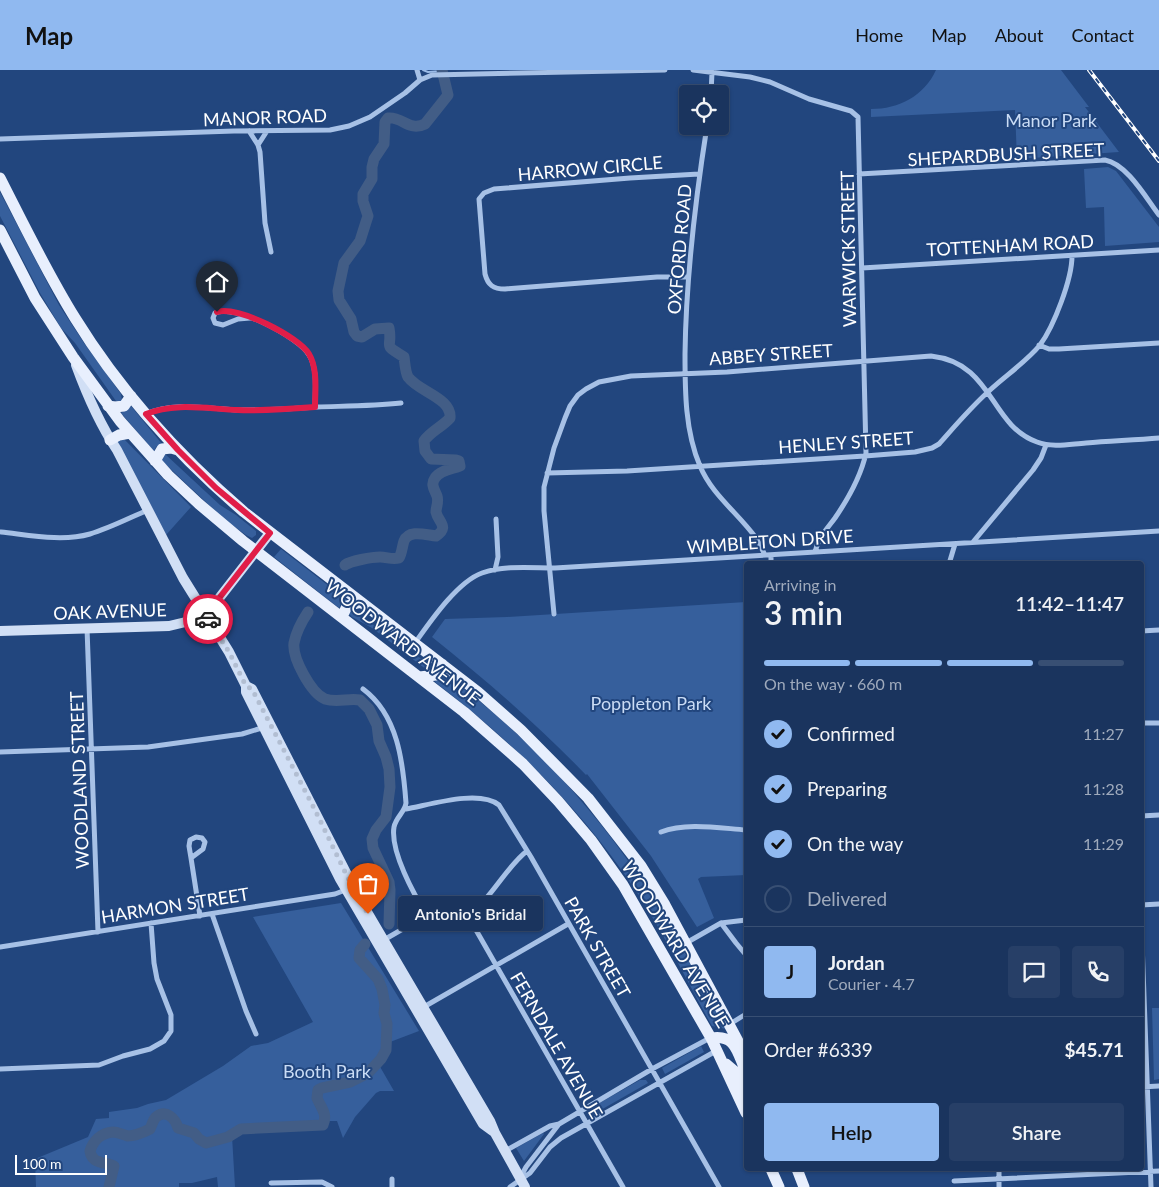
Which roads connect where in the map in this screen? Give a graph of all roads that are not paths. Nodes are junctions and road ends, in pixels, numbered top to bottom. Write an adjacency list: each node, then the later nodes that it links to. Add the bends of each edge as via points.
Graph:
1 (417, 70): 5 (street)
2 (665, 70): 5 (street, MANOR ROAD, via 438,75)
3 (693, 70): 4 (street)
4 (712, 72): 6 (street); 13 (street, WARWICK STREET, via 770,82 809,99 856,113 859,123)
5 (420, 80): 8 (street, MANOR ROAD, via 380,110 349,126 322,131)
6 (711, 85)
7 (249, 131): 8 (street, MANOR ROAD); 10 (street, MANOR ROAD); 11 (street)
8 (267, 131): 11 (street)
9 (706, 135): 12 (street, OXFORD ROAD)
10 (0, 139)
11 (258, 145): 18 (street)
12 (700, 174): 21 (street, OXFORD ROAD); 21 (street, HARROW CIRCLE, via 494,189 479,199 484,269 491,287 505,289)
13 (859, 174): 15 (street, SHEPARDBUSH STREET, via 1105,160 1123,168); 20 (street, WARWICK STREET)
14 (0, 178): 29 (main road, WOODWARD AVENUE, via 75,318)
15 (1159, 215)
16 (0, 230): 25 (main road, WOODWARD AVENUE, via 35,298)
17 (1159, 250): 19 (street, TOTTENHAM ROAD)
18 (271, 252)
19 (1072, 256): 20 (street, TOTTENHAM ROAD); 24 (street, HENLEY STREET, via 1056,314)
20 (862, 268): 26 (street, WARWICK STREET)
21 (688, 277): 27 (street, OXFORD ROAD)
22 (250, 318): 22 (street, via 223,325 215,323 213,318 217,312 225,310); 32 (street, via 292,339 309,354 314,369)
23 (1159, 343): 24 (street, via 1059,349)
24 (1039, 345): 28 (street, HENLEY STREET)
25 (73, 357): 31 (main road, WOODWARD AVENUE); 36 (street)
26 (864, 361): 27 (street, ABBEY STREET); 28 (street, ABBEY STREET, via 924,356 948,359 969,370); 39 (street, WARWICK STREET)
27 (685, 374): 41 (street, OXFORD ROAD, via 688,419); 42 (street, ABBEY STREET, via 612,379 586,389 570,406)
28 (988, 392): 37 (street, ABBEY STREET, via 1020,433); 39 (street, HENLEY STREET, via 932,448)
29 (131, 396): 31 (main road, via 124,406); 33 (main road, WOODWARD AVENUE)
30 (401, 404): 32 (street)
31 (108, 406): 34 (main road, WOODWARD AVENUE)
32 (315, 407): 33 (street, via 238,410 189,407 161,409)
33 (146, 414): 38 (main road, WOODWARD AVENUE)
34 (130, 433): 36 (main road); 40 (main road, WOODWARD AVENUE)
35 (1159, 438): 37 (street, ABBEY STREET)
36 (110, 440): 43 (street)
37 (1046, 445): 48 (street, via 1024,482)
38 (178, 450): 40 (main road, via 162,449); 47 (main road, WOODWARD AVENUE, via 216,488)
39 (865, 456): 41 (street, HENLEY STREET); 51 (street, WARWICK STREET, via 851,490 820,538)
40 (155, 461): 50 (main road, WOODWARD AVENUE, via 199,504)
41 (700, 467): 42 (street, HENLEY STREET); 52 (street, OXFORD ROAD, via 711,487 754,536)
42 (547, 473): 56 (street, ABBEY STREET, via 544,499)
43 (148, 510): 46 (street, via 79,536); 59 (street)
44 (496, 519): 57 (street, via 498,557)
45 (1159, 531): 48 (street, WIMBLETON DRIVE)
46 (1, 532)
47 (270, 533): 50 (street, OAK AVENUE); 58 (main road, WOODWARD AVENUE)
48 (973, 542): 49 (street, WIMBLETON DRIVE)
49 (955, 544): 51 (street, WIMBLETON DRIVE); 55 (street)
50 (256, 551): 59 (street, OAK AVENUE); 61 (main road, WOODWARD AVENUE)
51 (815, 552): 53 (street, WIMBLETON DRIVE)
52 (765, 555): 53 (street, WIMBLETON DRIVE); 56 (street, WIMBLETON DRIVE)
53 (771, 555): 54 (street)
54 (772, 561)
55 (950, 561)
56 (550, 568): 57 (street, WIMBLETON DRIVE); 60 (street, ABBEY STREET)
57 (495, 570): 66 (street, WIMBLETON DRIVE, via 476,575 463,584)
58 (361, 602): 61 (main road, via 347,606); 66 (main road, WOODWARD AVENUE)
59 (204, 613): 62 (street, OAK AVENUE, via 191,621 174,625); 72 (street, via 225,645 246,692)
60 (554, 614)
61 (342, 617): 68 (main road, WOODWARD AVENUE)
62 (87, 628): 64 (street, OAK AVENUE); 73 (street, WOODLAND STREET)
63 (1159, 630): 65 (street)
64 (0, 631)
65 (1144, 631)
66 (414, 643): 67 (main road, WOODWARD AVENUE)
67 (442, 664): 68 (main road, via 436,675); 95 (main road, WOODWARD AVENUE, via 499,710 588,798 641,866)
68 (420, 677): 104 (main road, WOODWARD AVENUE, via 523,764 591,840 623,884)
69 (363, 689): 75 (street, via 382,707 395,734)
70 (1144, 723): 71 (street)
71 (1159, 723)
72 (267, 726): 73 (street, via 242,734 156,746); 82 (street)
73 (92, 749): 74 (street); 93 (street, WOODLAND STREET)
74 (0, 752)
75 (406, 809): 80 (street, PARK STREET, via 452,800 491,800 498,805); 86 (street, via 394,825 394,839 404,874)
76 (1159, 815): 77 (street)
77 (1144, 816)
78 (744, 830): 79 (street, via 705,827 670,828)
79 (661, 832)
80 (527, 851): 88 (street); 92 (street, PARK STREET)
81 (191, 858): 87 (street)
82 (349, 889): 85 (street, HARMON STREET); 94 (street)
83 (1144, 904): 84 (street)
84 (1159, 904)
85 (212, 914): 87 (street, HARMON STREET); 103 (street)
86 (427, 915): 88 (street, via 446,920); 94 (street)
87 (200, 916): 90 (street, HARMON STREET)
88 (468, 916): 98 (street, FERNDALE AVENUE)
89 (744, 920): 91 (street)
90 (151, 923): 93 (street, HARMON STREET); 109 (street, via 155,971 171,1015 168,1037 156,1046 100,1065)
91 (721, 923): 95 (street); 97 (street)
92 (568, 924): 98 (street); 110 (street, PARK STREET)
93 (98, 932): 96 (street, HARMON STREET)
94 (380, 942): 99 (street)
95 (686, 943): 102 (main road, WOODWARD AVENUE)
96 (0, 947)
97 (744, 952)
98 (496, 965): 99 (street); 117 (street, FERNDALE AVENUE)
99 (420, 1009): 120 (street, via 490,1121)
100 (1144, 1014): 113 (street)
101 (744, 1015): 102 (street)
102 (730, 1024): 106 (main road, WOODWARD AVENUE)
103 (256, 1034)
104 (711, 1038): 105 (main road, WOODWARD AVENUE); 108 (main road, via 726,1037 733,1042); 110 (street)
105 (717, 1050): 107 (main road, WOODWARD AVENUE); 111 (street)
106 (744, 1052)
107 (723, 1062): 112 (main road, via 740,1076); 116 (main road, WOODWARD AVENUE)
108 (744, 1067)
109 (0, 1069)
110 (652, 1069): 111 (street, PARK STREET); 117 (street)
111 (659, 1082): 119 (street); 136 (street, PARK STREET)
112 (744, 1086)
113 (1148, 1086): 114 (street); 115 (street); 125 (street)
114 (1159, 1086)
115 (1144, 1087)
116 (744, 1109)
117 (579, 1111): 118 (street); 119 (street, FERNDALE AVENUE)
118 (559, 1124): 120 (street); 131 (street, via 526,1167)
119 (586, 1124): 131 (street, via 550,1147); 135 (street, FERNDALE AVENUE)
120 (505, 1151): 131 (street)
121 (772, 1171): 137 (main road)
122 (790, 1171): 138 (main road)
123 (798, 1171): 139 (main road)
124 (999, 1171): 127 (street)
125 (1151, 1172): 126 (street); 127 (street); 141 (street)
126 (1159, 1172)
127 (999, 1178): 129 (street); 140 (street)
128 (392, 1179): 133 (street)
129 (954, 1181)
130 (271, 1183): 132 (street, via 322,1182)
131 (523, 1183): 134 (street)
132 (332, 1187)
133 (392, 1187)
134 (510, 1187)
135 (623, 1187)
136 (718, 1187)
137 (779, 1187)
138 (796, 1187)
139 (804, 1187)
140 (999, 1187)
141 (1151, 1187)

